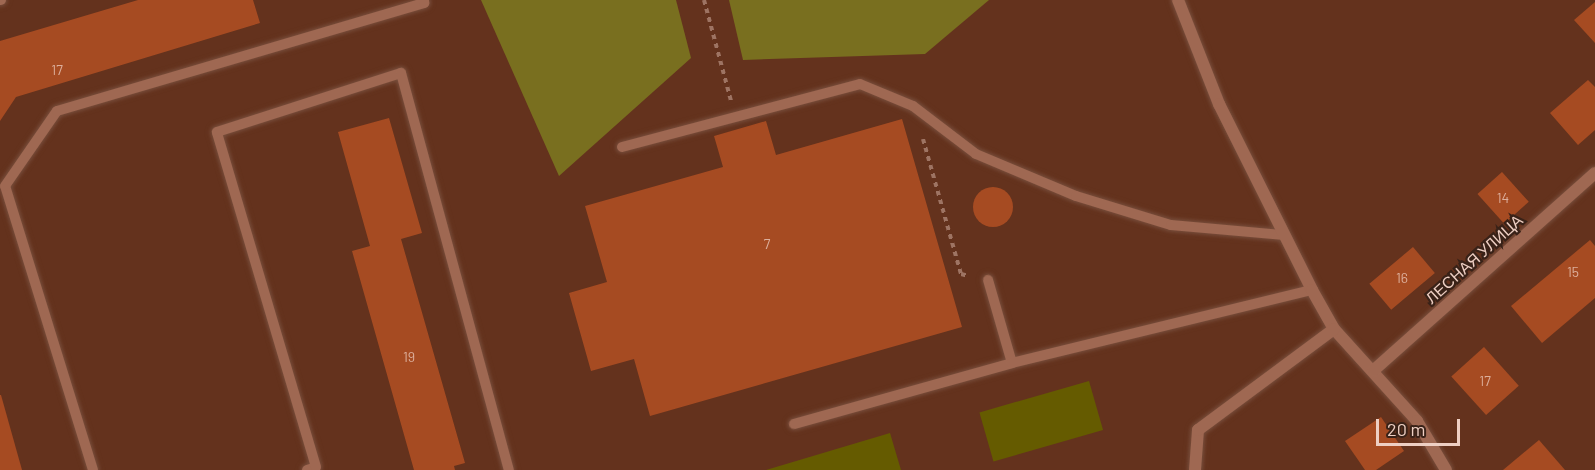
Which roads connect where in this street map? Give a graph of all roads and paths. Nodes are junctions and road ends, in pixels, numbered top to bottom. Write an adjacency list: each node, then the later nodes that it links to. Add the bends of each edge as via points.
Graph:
1 (423, 0): 16 (lane, via 424,3 57,111 5,186)
2 (704, 0): 5 (path)
3 (1178, 0): 8 (street, via 1219,104)
4 (913, 106): 5 (lane, via 860,84); 8 (lane, via 976,154 1076,196 1171,225); 9 (path)
5 (735, 115): 6 (lane)
6 (622, 147)
7 (1595, 173): 14 (street, ЛЕСНАЯ УЛИЦА)
8 (1282, 235): 11 (street)
9 (961, 274)
10 (988, 280): 13 (lane)
11 (1312, 290): 12 (street); 13 (lane)
12 (1334, 328): 14 (street); 19 (street, via 1198,430)
13 (1012, 363): 15 (lane)
14 (1374, 370): 20 (street, via 1417,421)
15 (794, 424)
16 (93, 470)
17 (307, 470): 18 (lane, via 316,467 217,132 401,73)
18 (509, 470)
19 (1195, 470)
20 (1446, 470)

